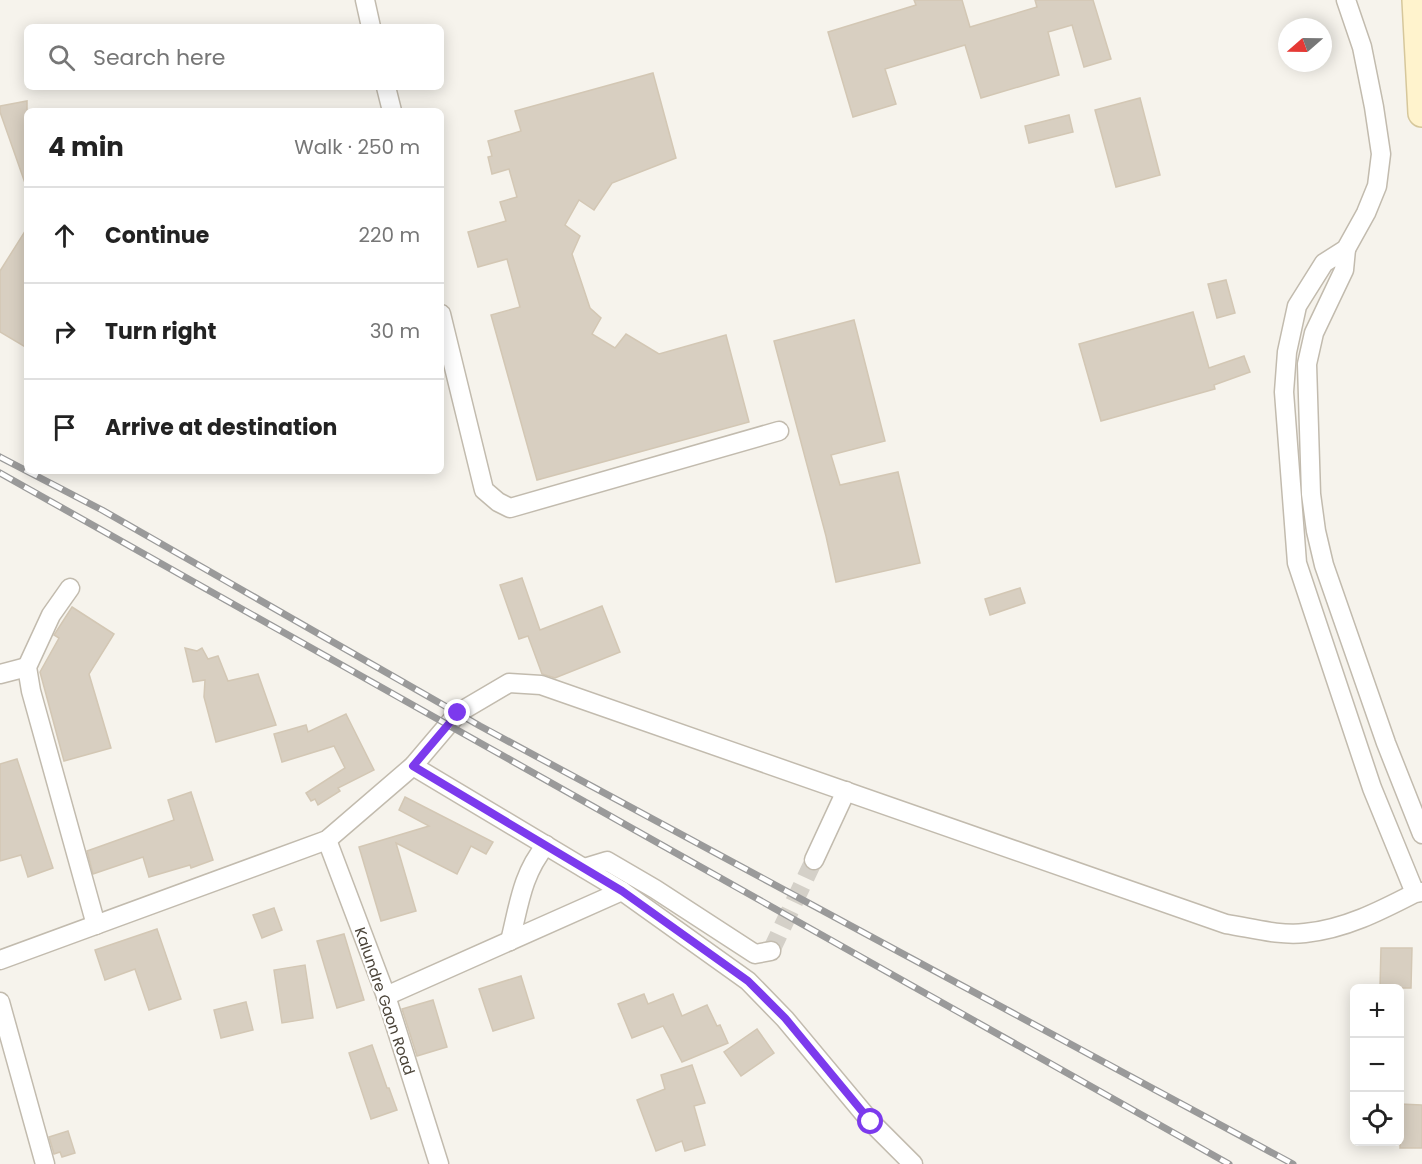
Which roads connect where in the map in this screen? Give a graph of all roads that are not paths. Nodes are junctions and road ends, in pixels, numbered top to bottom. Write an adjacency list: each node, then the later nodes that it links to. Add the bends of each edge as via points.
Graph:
1 (365, 0): 4 (street)
2 (1346, 0): 8 (street, via 1362,47 1382,154 1377,186)
3 (1416, 0): 7 (street)
4 (370, 24)
5 (387, 90): 6 (street)
6 (391, 108)
7 (1422, 113)
8 (1346, 249): 16 (street, via 1344,270 1314,333 1307,364 1311,494 1324,565); 22 (street, via 1324,263 1297,306 1287,352 1284,392 1297,563 1372,788)
9 (444, 326): 10 (street, via 484,490 510,508)
10 (779, 431)
11 (70, 588): 12 (street, via 51,615)
12 (27, 667): 13 (street); 23 (street)
13 (0, 674)
14 (413, 766): 15 (street, via 458,713 509,683 541,685); 17 (street); 18 (street)
15 (846, 791): 19 (street); 22 (street, via 1226,924 1283,933 1330,929 1365,918)
16 (1422, 834)
17 (327, 840): 23 (street); 27 (street, Kalundre Gaon Road)
18 (546, 845): 20 (street); 24 (street, via 526,876)
19 (814, 860)
20 (584, 868): 21 (street); 25 (street, via 607,861 755,954)
21 (622, 891): 24 (street); 31 (street, via 748,981 785,1018 871,1122)
22 (1418, 893)
23 (96, 925): 26 (street)
24 (510, 940): 27 (street)
25 (771, 951)
26 (0, 960)
27 (386, 996): 30 (street, Kalundre Gaon Road)
28 (0, 1002): 29 (street)
29 (45, 1164)
30 (439, 1164)
31 (913, 1164)

